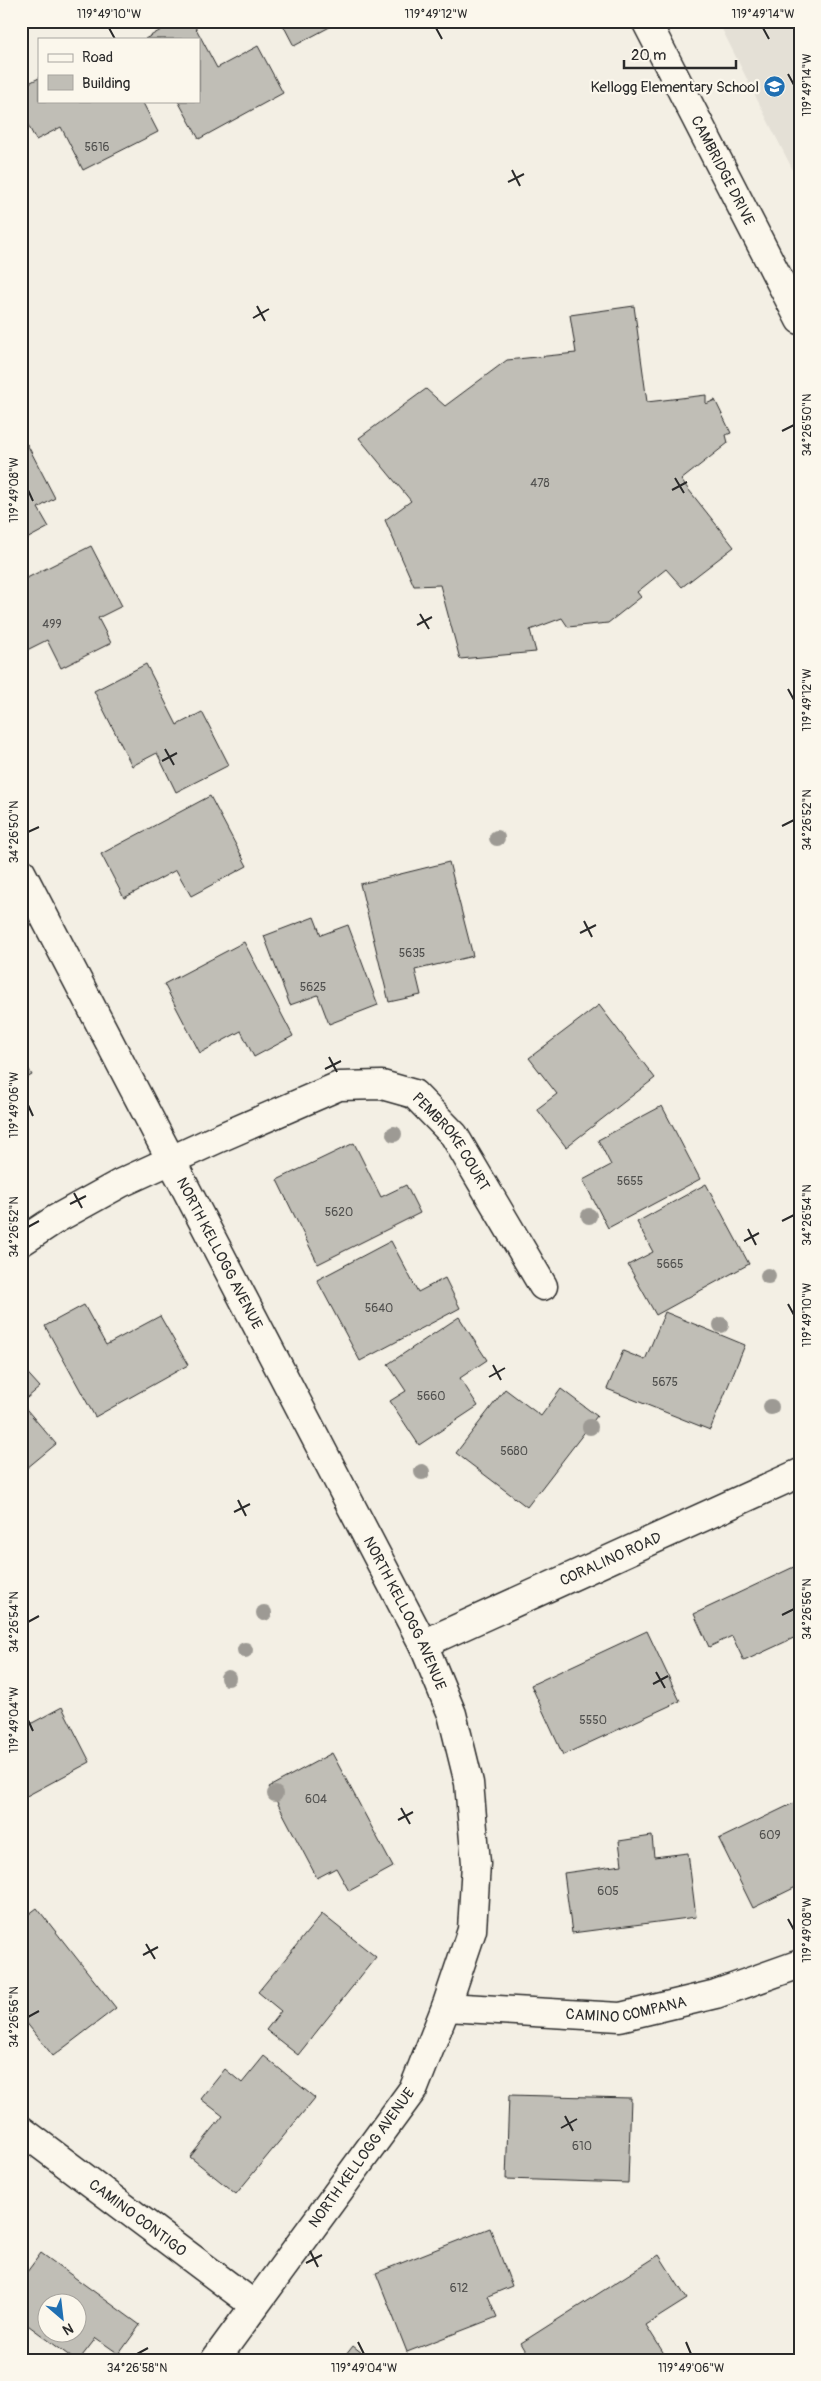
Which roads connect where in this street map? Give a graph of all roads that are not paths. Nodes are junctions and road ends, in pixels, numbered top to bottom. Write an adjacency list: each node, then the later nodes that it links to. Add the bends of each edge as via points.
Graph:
1 (646, 21): 2 (street, CAMBRIDGE DRIVE)
2 (800, 320)
3 (21, 872): 4 (street, NORTH KELLOGG AVENUE)
4 (170, 1160): 5 (street, PEMBROKE COURT, via 120,1183); 6 (street, PEMBROKE COURT, via 339,1086 382,1085 414,1094 454,1135); 8 (street, NORTH KELLOGG AVENUE)
5 (21, 1242)
6 (543, 1286)
7 (800, 1473): 8 (street, CORALINO ROAD)
8 (423, 1644): 10 (street, NORTH KELLOGG AVENUE, via 452,1714 469,1783 476,1863 472,1930)
9 (800, 1964): 10 (street, CAMINO COMPANA, via 716,1994 620,2017)
10 (446, 2007): 12 (street, NORTH KELLOGG AVENUE, via 414,2088)
11 (21, 2130): 12 (street, CAMINO CONTIGO)
12 (254, 2305): 13 (street, NORTH KELLOGG AVENUE)
13 (215, 2360)

